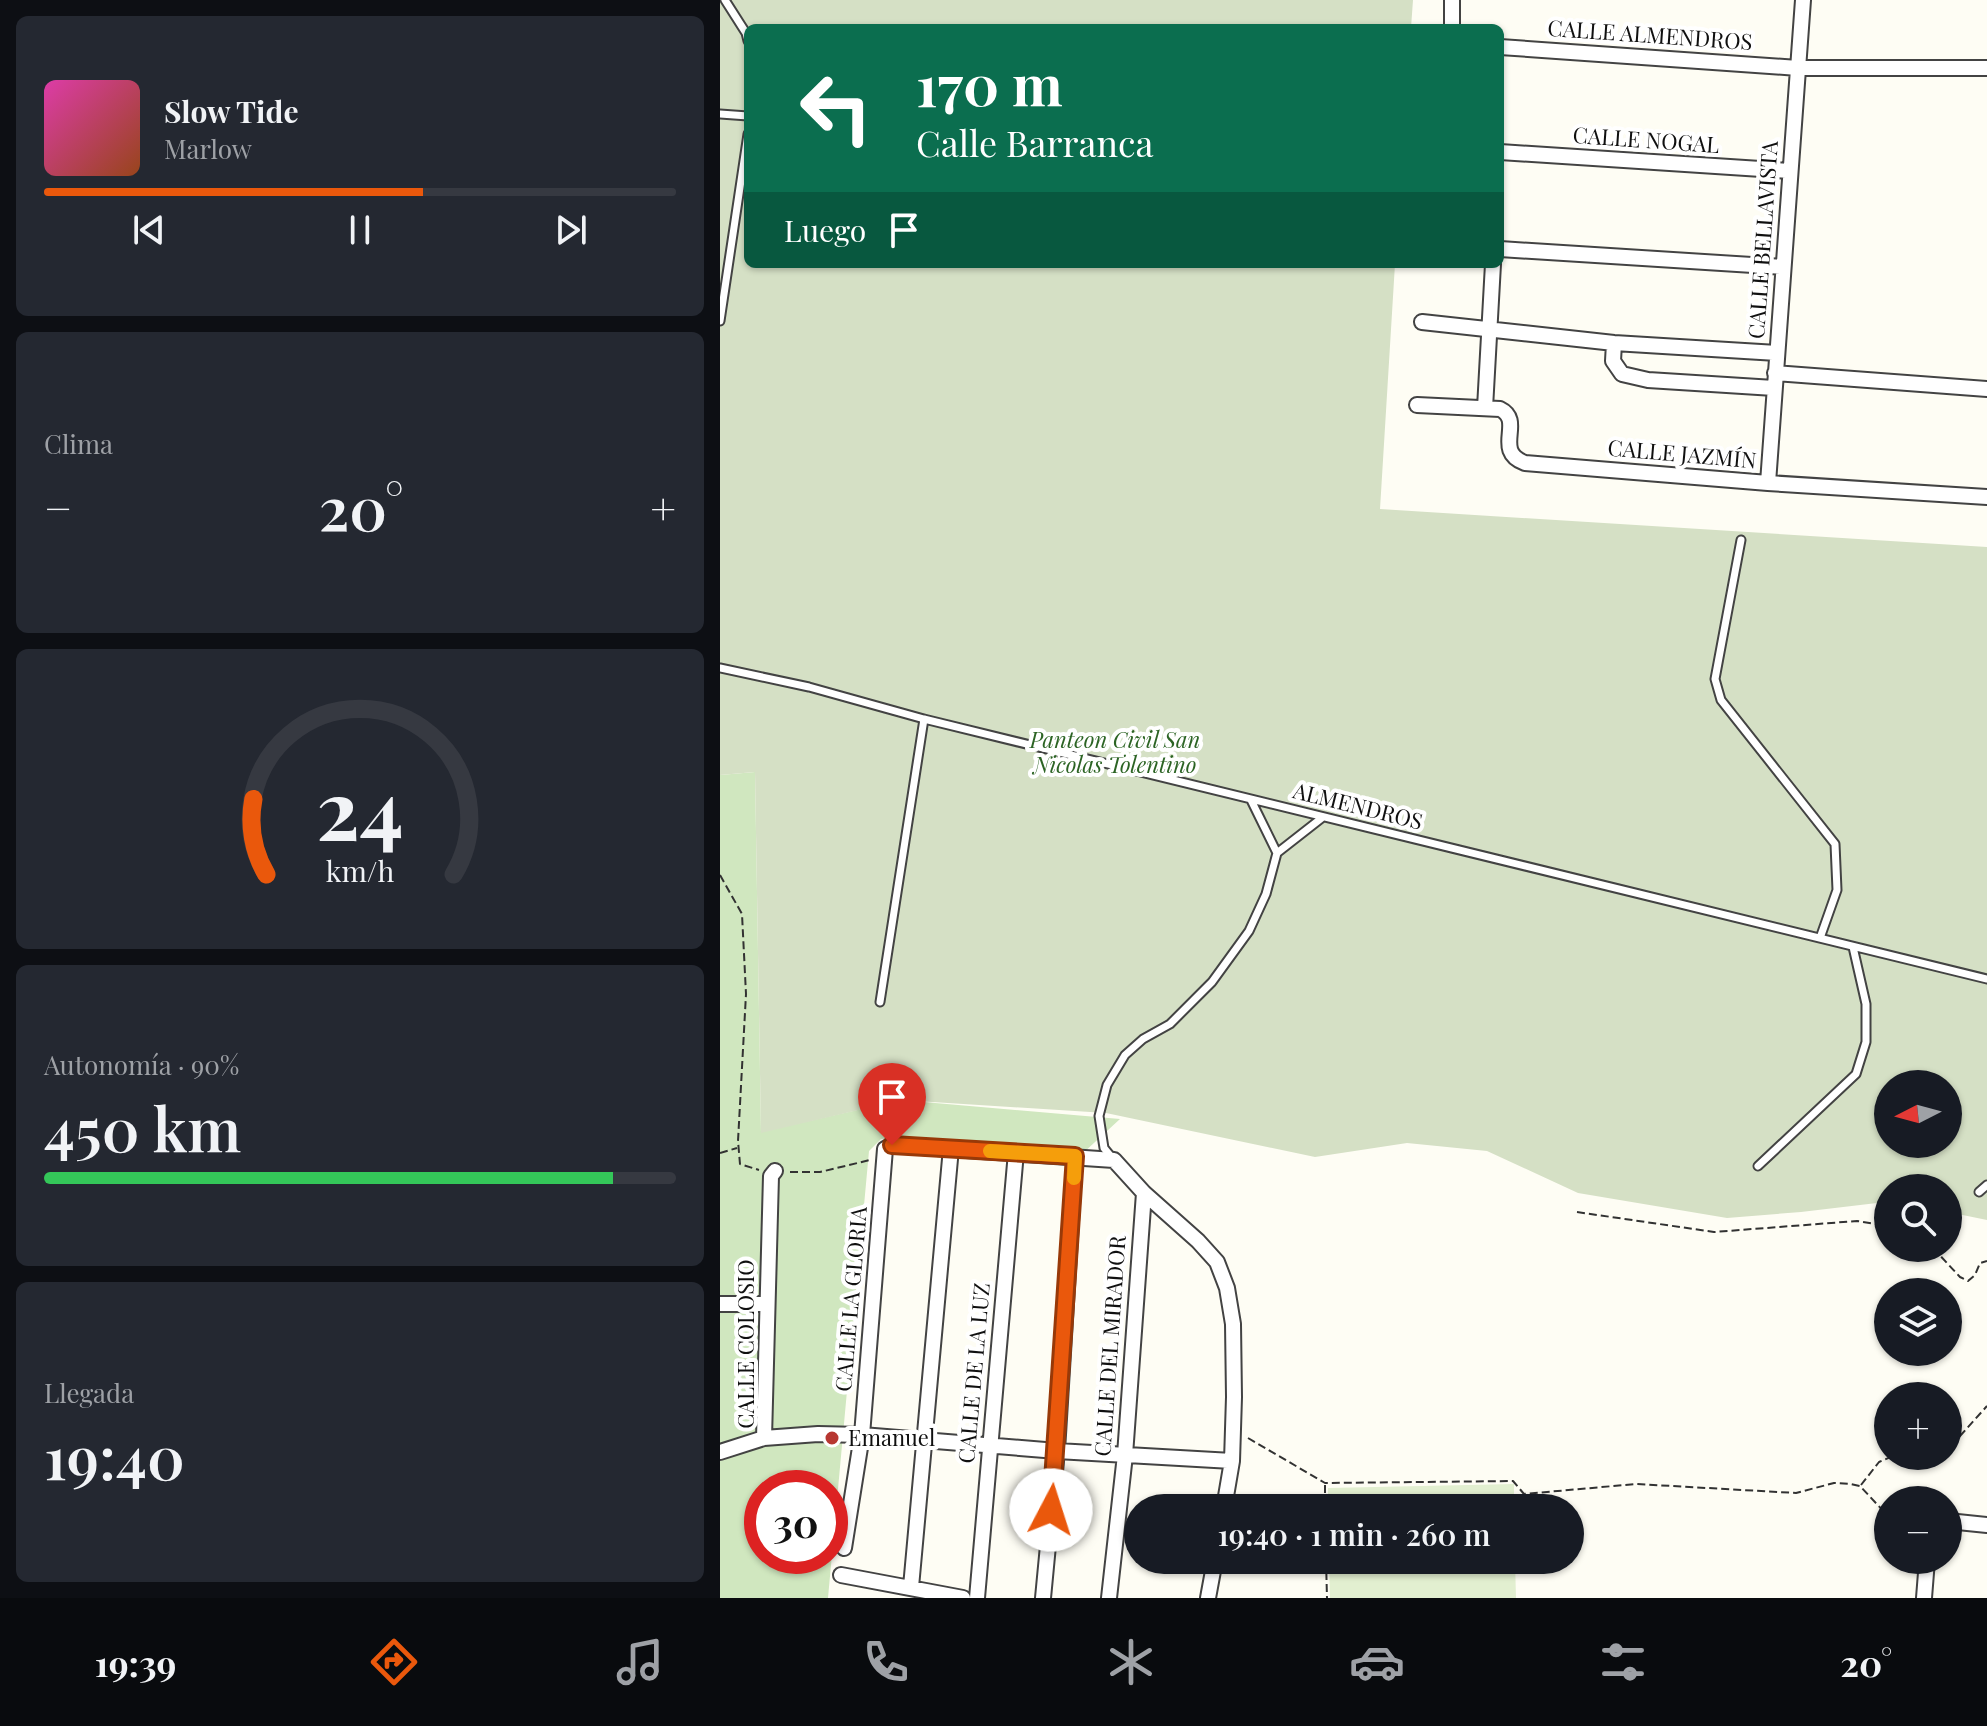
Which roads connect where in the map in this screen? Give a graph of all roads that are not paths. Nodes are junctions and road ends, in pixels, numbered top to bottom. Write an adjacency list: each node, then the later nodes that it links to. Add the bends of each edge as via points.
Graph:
1 (725, 0): 5 (lane)
2 (1452, 0): 4 (street)
3 (1803, 0): 7 (street, CALLE BELLAVISTA)
4 (1452, 24)
5 (744, 30)
6 (1504, 47): 7 (street, CALLE ALMENDROS)
7 (1798, 68): 8 (street, CALLE ALMENDROS); 13 (street, CALLE BELLAVISTA)
8 (1987, 68)
9 (720, 114): 10 (lane)
10 (744, 116)
11 (1504, 152): 13 (street, CALLE NOGAL)
12 (744, 161): 17 (lane)
13 (1790, 171): 15 (street, CALLE BELLAVISTA)
14 (1504, 249): 15 (street)
15 (1783, 267): 21 (street, CALLE BELLAVISTA)
16 (1493, 268): 19 (street)
17 (720, 321)
18 (1422, 322): 19 (street)
19 (1489, 329): 20 (street); 25 (street)
20 (1614, 343): 21 (street); 22 (street, via 1613,361 1622,374 1648,380)
21 (1777, 353): 22 (street, CALLE BELLAVISTA)
22 (1775, 381): 23 (street); 26 (street, CALLE BELLAVISTA)
23 (1987, 389)
24 (1417, 405): 25 (street)
25 (1485, 408): 26 (street, CALLE JAZMÍN, via 1507,413 1509,450 1525,463)
26 (1768, 483): 27 (street, CALLE JAZMÍN)
27 (1987, 497)
28 (1741, 540): 34 (lane, via 1715,679 1721,700 1835,844 1837,890)
29 (720, 668): 30 (lane, ALMENDROS)
30 (924, 719): 31 (lane, ALMENDROS); 37 (lane)
31 (1251, 800): 32 (lane, ALMENDROS); 33 (lane)
32 (1323, 817): 33 (lane); 34 (lane, ALMENDROS)
33 (1277, 853): 41 (lane, via 1249,931 1212,982 1170,1024 1125,1055 1107,1085 1099,1116 1104,1148)
34 (1820, 938): 35 (lane, ALMENDROS)
35 (1853, 947): 36 (lane, ALMENDROS); 42 (lane, via 1866,1004 1866,1042 1856,1074)
36 (1987, 979)
37 (880, 1002)
38 (951, 1148): 39 (street); 49 (street, CALLE LA GLORIA, via 892,1145 884,1150); 51 (street)
39 (1016, 1152): 40 (street); 52 (street, CALLE DE LA LUZ)
40 (1075, 1156): 41 (street); 53 (street)
41 (1114, 1160): 46 (street)
42 (1758, 1166)
43 (775, 1171): 48 (street, CALLE COLOSIO)
44 (1987, 1185): 45 (lane)
45 (1979, 1192)
46 (1144, 1193): 55 (street, CALLE DEL MIRADOR); 56 (street, via 1217,1262 1227,1288 1233,1324)
47 (720, 1304): 48 (street)
48 (767, 1304): 50 (street, CALLE COLOSIO)
49 (862, 1435): 50 (street, CALLE COLOSIO); 51 (street, CALLE COLOSIO); 59 (street, CALLE LA GLORIA)
50 (764, 1438): 54 (street)
51 (924, 1442): 52 (street, CALLE COLOSIO); 64 (street)
52 (989, 1447): 53 (street, CALLE COLOSIO); 66 (street, CALLE DE LA LUZ)
53 (1057, 1451): 55 (street, CALLE COLOSIO); 67 (street)
54 (720, 1452)
55 (1125, 1455): 56 (street, CALLE COLOSIO); 68 (street, CALLE DEL MIRADOR)
56 (1232, 1461): 57 (street)
57 (1226, 1494)
58 (1962, 1522): 60 (street)
59 (848, 1523)
60 (1987, 1525)
61 (1212, 1574): 69 (street)
62 (1926, 1574): 70 (street)
63 (841, 1575): 64 (street)
64 (911, 1587): 65 (street)
65 (963, 1598)
66 (977, 1598)
67 (1043, 1598)
68 (1109, 1598)
69 (1208, 1598)
70 (1924, 1598)

